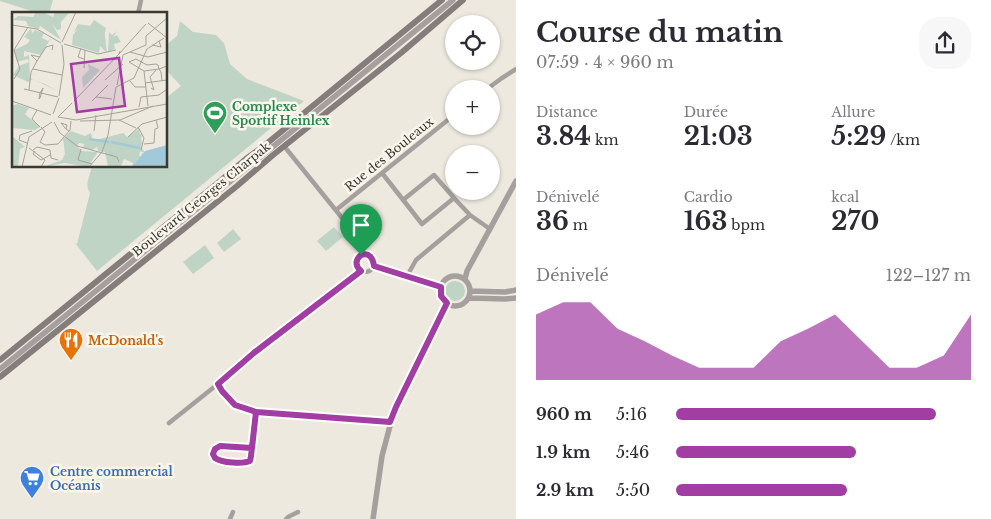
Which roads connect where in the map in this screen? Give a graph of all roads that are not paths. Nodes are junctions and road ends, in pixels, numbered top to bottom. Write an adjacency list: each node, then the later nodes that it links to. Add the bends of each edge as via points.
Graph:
1 (442, 0): 28 (main road, Boulevard Georges Charpak)
2 (453, 0): 29 (street)
3 (463, 0): 7 (main road, Boulevard Georges Charpak)
4 (516, 69): 5 (street)
5 (499, 80)
6 (445, 122): 8 (street, Rue des Bouleaux)
7 (284, 146): 14 (street); 30 (main road, Boulevard Georges Charpak)
8 (382, 173): 11 (street); 14 (street, Rue des Bouleaux)
9 (516, 181): 16 (street)
10 (445, 188): 11 (street, via 434,175)
11 (403, 200): 12 (street, via 422,224)
12 (452, 200)
13 (456, 200): 15 (street)
14 (336, 210): 17 (street, via 362,243)
15 (470, 215): 16 (street); 20 (street, via 416,260)
16 (490, 229): 21 (street)
17 (361, 255): 18 (street, via 371,256); 19 (street, via 356,262)
18 (374, 266): 19 (street); 20 (street)
19 (361, 271): 31 (street)
20 (407, 276): 22 (street)
21 (465, 278): 22 (street, via 450,276); 24 (street)
22 (441, 287): 27 (street, via 441,296)
23 (516, 290): 24 (street)
24 (471, 291): 25 (street)
25 (468, 298): 26 (street); 27 (street, via 456,306)
26 (516, 298)
27 (447, 303): 33 (street)
28 (0, 360)
29 (0, 369)
30 (0, 377)
31 (218, 384): 32 (street, via 235,405); 34 (street)
32 (256, 412): 33 (street); 35 (street)
33 (390, 422): 40 (street)
34 (169, 423)
35 (252, 448): 35 (street, via 250,461 246,463 219,461 213,454 220,446)
36 (233, 512): 38 (street)
37 (298, 512): 39 (street)
38 (230, 519)
39 (286, 519)
40 (373, 519)

